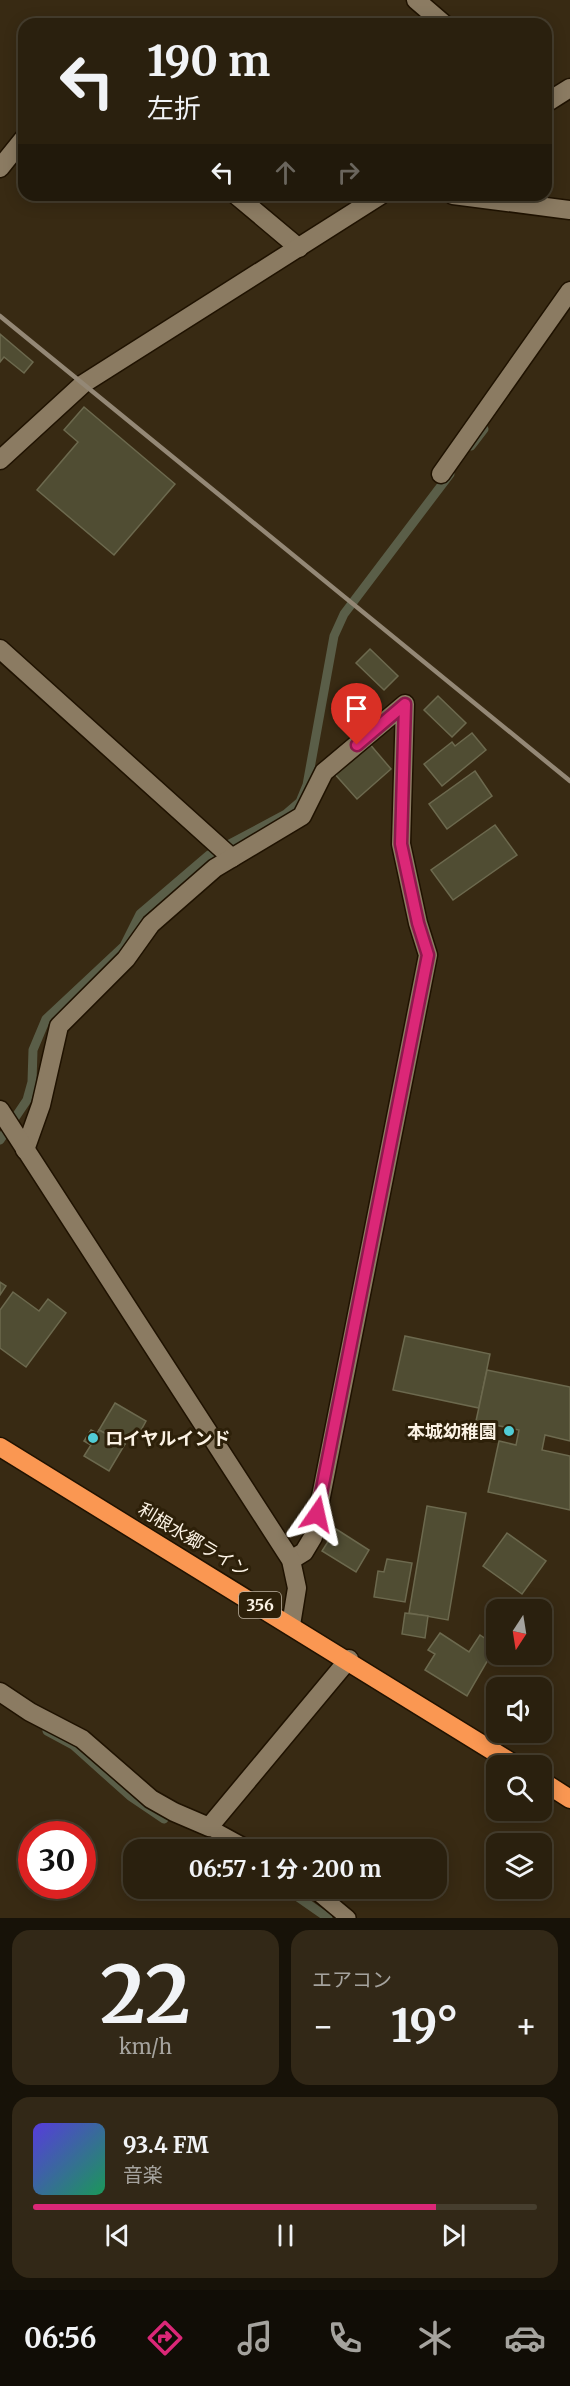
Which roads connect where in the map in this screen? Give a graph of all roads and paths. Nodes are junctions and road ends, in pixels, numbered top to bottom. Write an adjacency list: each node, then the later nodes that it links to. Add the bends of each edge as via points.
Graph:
1 (416, 0): 2 (street)
2 (437, 18)
3 (570, 88): 4 (street)
4 (552, 99)
5 (18, 146): 6 (street)
6 (0, 168)
7 (243, 201): 11 (street)
8 (372, 201): 11 (street)
9 (500, 201): 10 (street)
10 (570, 210)
11 (299, 248): 13 (street, via 83,384)
12 (570, 291): 14 (street)
13 (0, 460)
14 (441, 474)
15 (0, 649): 16 (street)
16 (232, 858): 18 (street, via 150,924 126,959 59,1026 41,1105); 20 (street, via 302,816 324,772 405,704 401,844 428,955 313,1537 304,1552)
17 (1, 1111): 18 (street)
18 (21, 1143): 20 (street)
19 (0, 1447): 21 (highway, 利根水郷ライン / 356)
20 (291, 1560): 21 (street, via 297,1588)
21 (291, 1625): 22 (highway, 利根水郷ライン / 356)
22 (349, 1659): 24 (highway, 利根水郷ライン / 356); 27 (street)
23 (0, 1692): 27 (street, via 82,1739 151,1799)
24 (500, 1755)
25 (552, 1787): 26 (highway)
26 (570, 1799)
27 (209, 1827): 28 (lane)
28 (230, 1839)
29 (325, 1899): 30 (lane)
30 (348, 1918)

